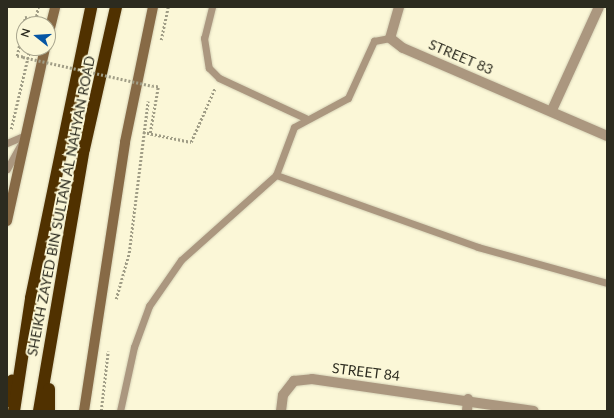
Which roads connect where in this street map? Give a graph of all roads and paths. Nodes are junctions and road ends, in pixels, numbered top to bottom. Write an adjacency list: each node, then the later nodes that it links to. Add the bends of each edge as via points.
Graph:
1 (91, 7): 26 (highway, SHEIKH ZAYED BIN SULTAN AL NAHYAN ROAD)
2 (116, 7): 28 (highway, SHEIKH ZAYED BIN SULTAN AL NAHYAN ROAD, via 84,149)
3 (153, 7): 35 (main road, via 125,142)
4 (168, 7): 9 (path)
5 (212, 7): 14 (lane, via 204,38 204,52 209,68)
6 (399, 7): 8 (street)
7 (599, 7): 17 (street)
8 (390, 38): 17 (street, STREET 83, via 404,48); 18 (lane, via 374,42 348,98)
9 (160, 46)
10 (17, 56): 14 (path, bridge, via 158,87 150,133 191,142)
11 (28, 56): 21 (path)
12 (43, 56): 19 (main road)
13 (153, 76): 15 (path)
14 (219, 78): 18 (lane)
15 (150, 92)
16 (149, 98): 27 (path, via 129,253)
17 (552, 110): 20 (street, STREET 83)
18 (305, 118): 23 (lane, via 294,127)
19 (26, 135): 21 (lane); 22 (lane); 24 (main road)
20 (607, 136)
21 (8, 143)
22 (7, 169)
23 (276, 175): 25 (lane, via 478,247); 37 (lane, via 181,260 149,306 134,347)
24 (7, 221)
25 (607, 283)
26 (31, 298): 31 (highway); 32 (highway, SHEIKH ZAYED BIN SULTAN AL NAHYAN ROAD)
27 (114, 305)
28 (50, 336): 33 (highway, SHEIKH ZAYED BIN SULTAN AL NAHYAN ROAD); 34 (highway)
29 (109, 342): 36 (path)
30 (468, 399): 38 (street, STREET 84, via 312,379 294,381 283,395); 39 (street); 40 (street, STREET 84)
31 (7, 401)
32 (14, 411)
33 (39, 411)
34 (48, 411)
35 (84, 411)
36 (101, 411)
37 (120, 411)
38 (281, 411)
39 (466, 411)
40 (534, 411)

